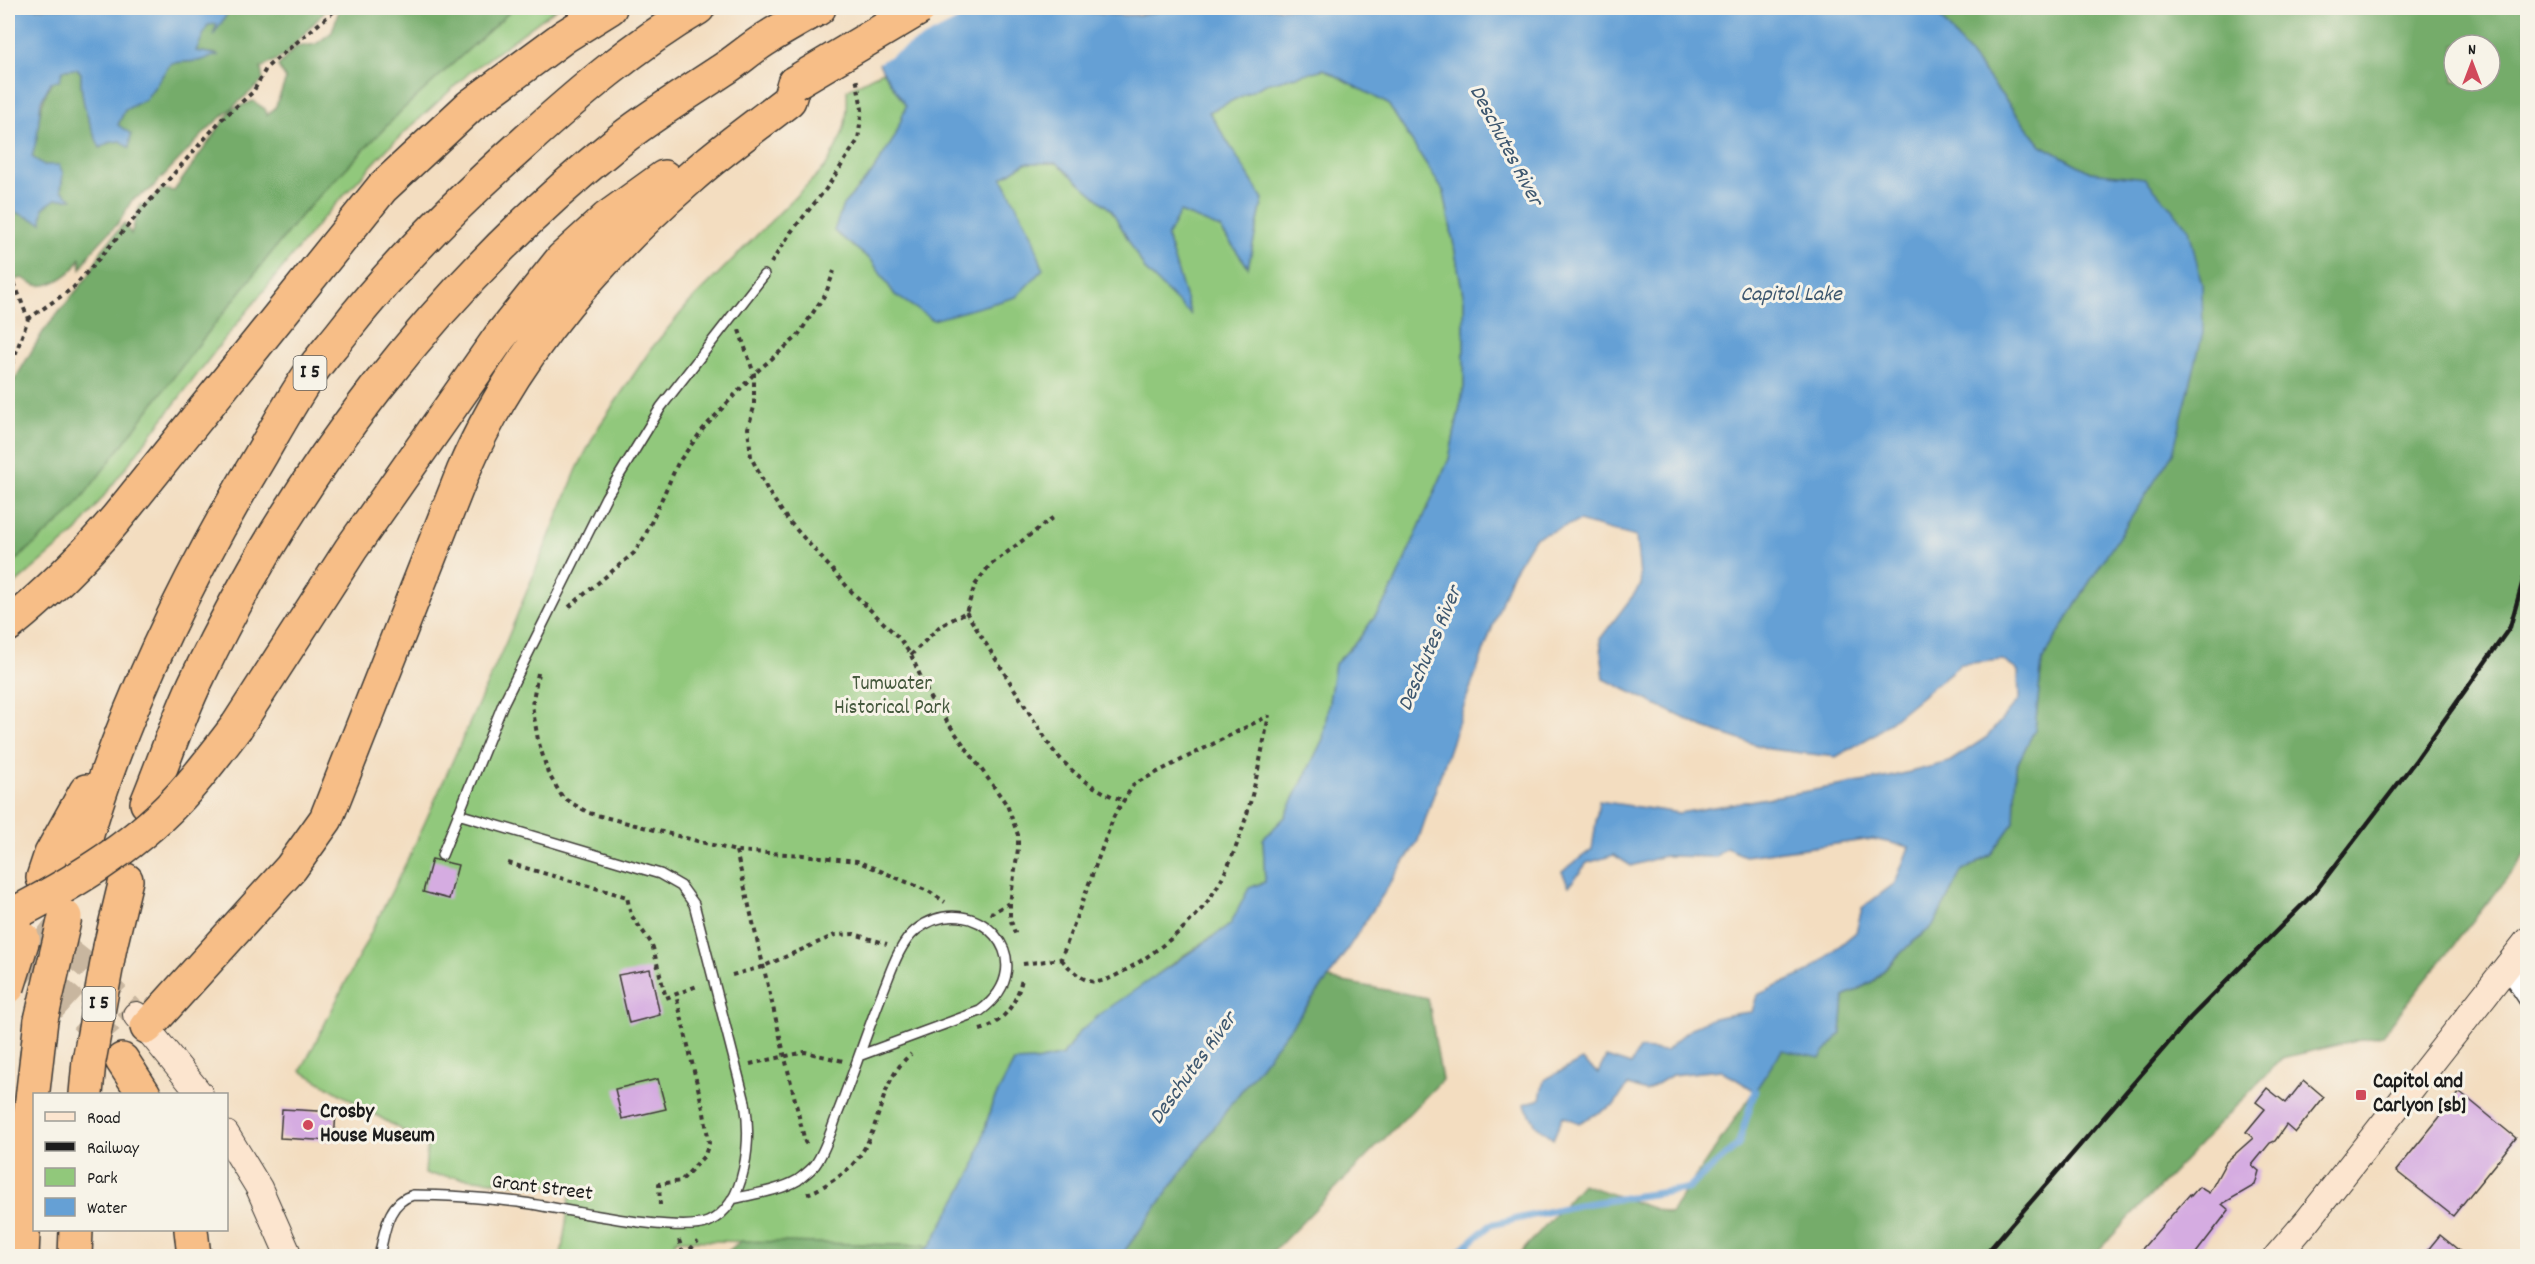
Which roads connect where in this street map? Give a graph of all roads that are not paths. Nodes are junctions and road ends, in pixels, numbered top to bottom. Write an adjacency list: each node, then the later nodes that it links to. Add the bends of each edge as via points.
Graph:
1 (610, 8): 7 (highway, via 470,106 382,188 103,534 76,565)
2 (698, 8): 8 (highway, I 5, via 620,62 551,118 423,239 364,304 309,374 219,524)
3 (819, 8): 9 (highway, via 766,38 616,143 485,263 390,369 323,460 257,565 196,680)
4 (920, 8): 5 (highway, bridge)
5 (795, 83): 16 (highway, bridge, via 702,147 607,219 562,259 499,338 351,549 237,726 200,776 175,803 116,853 60,888); 21 (highway, via 789,100 690,177 611,253 510,380 475,445 326,819 291,868)
6 (764, 274): 10 (lane, via 661,406 606,497 503,704)
7 (8, 625)
8 (139, 695): 11 (highway, I 5, via 106,772); 13 (highway, via 51,854)
9 (147, 803)
10 (458, 814): 12 (lane); 28 (lane, via 660,874 681,886 694,904 748,1118 742,1178)
11 (81, 855)
12 (442, 855)
13 (43, 878)
14 (126, 880): 24 (highway, I 5, bridge, via 110,947)
15 (65, 918): 31 (highway, bridge, via 41,1020 27,1143)
16 (15, 928): 19 (highway, bridge)
17 (2528, 940): 18 (main road)
18 (2517, 970): 20 (street); 36 (main road)
19 (8, 987)
20 (2528, 999)
21 (142, 1021): 26 (main road)
22 (861, 1055): 22 (lane, via 897,956 914,931 957,915 977,921 995,934 1008,969 1004,987 994,1001 980,1011); 28 (lane, via 815,1165 797,1180)
23 (122, 1060): 25 (highway)
24 (86, 1093)
25 (143, 1093)
26 (198, 1093)
27 (228, 1137): 34 (main road, via 259,1188)
28 (732, 1199): 35 (lane, Grant Street, via 718,1216 690,1226 518,1202 413,1195 404,1197 392,1209)
29 (76, 1231): 32 (highway)
30 (191, 1231): 33 (highway)
31 (22, 1257)
32 (75, 1257)
33 (194, 1257)
34 (289, 1257)
35 (378, 1257)
36 (2277, 1257)

